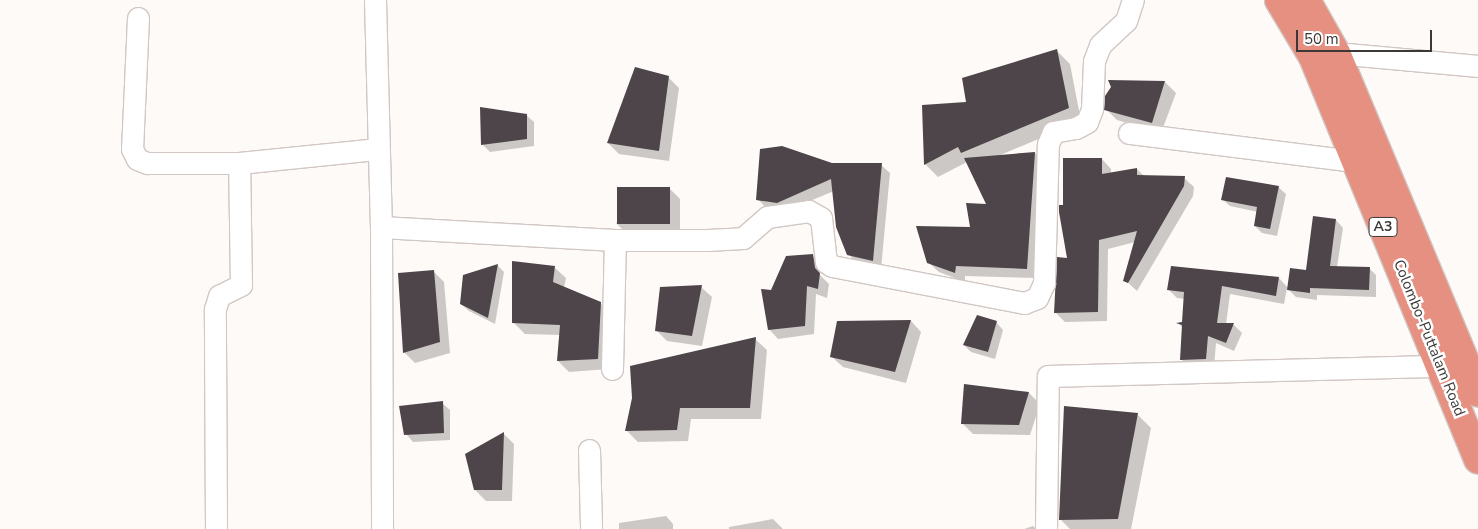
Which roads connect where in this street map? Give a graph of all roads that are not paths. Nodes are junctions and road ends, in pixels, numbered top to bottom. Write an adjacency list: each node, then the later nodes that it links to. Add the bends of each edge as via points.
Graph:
1 (375, 0): 9 (street)
2 (1133, 0): 13 (street, via 1126,21 1100,45 1092,110 1087,122 1076,128 1053,132 1048,144 1044,283 1037,298 1024,303 832,266 826,262 821,218 809,211 767,217 743,238)
3 (1279, 0): 6 (highway, Colombo-Puttalam Road / A3)
4 (1306, 0): 6 (highway, Colombo-Puttalam Road / A3)
5 (138, 18): 11 (street, via 132,149 137,159 147,163)
6 (1324, 55): 7 (street); 10 (highway, Colombo-Puttalam Road / A3); 16 (highway, Colombo-Puttalam Road / A3)
7 (1478, 66)
8 (1129, 133): 10 (street)
9 (378, 149): 11 (street); 12 (street)
10 (1354, 160): 14 (highway, Colombo-Puttalam Road / A3)
11 (239, 164): 19 (street, via 241,285 235,291 219,296 215,309)
12 (381, 227): 13 (street); 20 (street)
13 (614, 240): 15 (street)
14 (1441, 366): 18 (highway, Colombo-Puttalam Road / A3); 22 (street, via 1048,376)
15 (612, 369)
16 (1478, 393)
17 (589, 450): 21 (street)
18 (1478, 459)
19 (216, 529)
20 (382, 529)
21 (591, 529)
22 (1046, 529)

